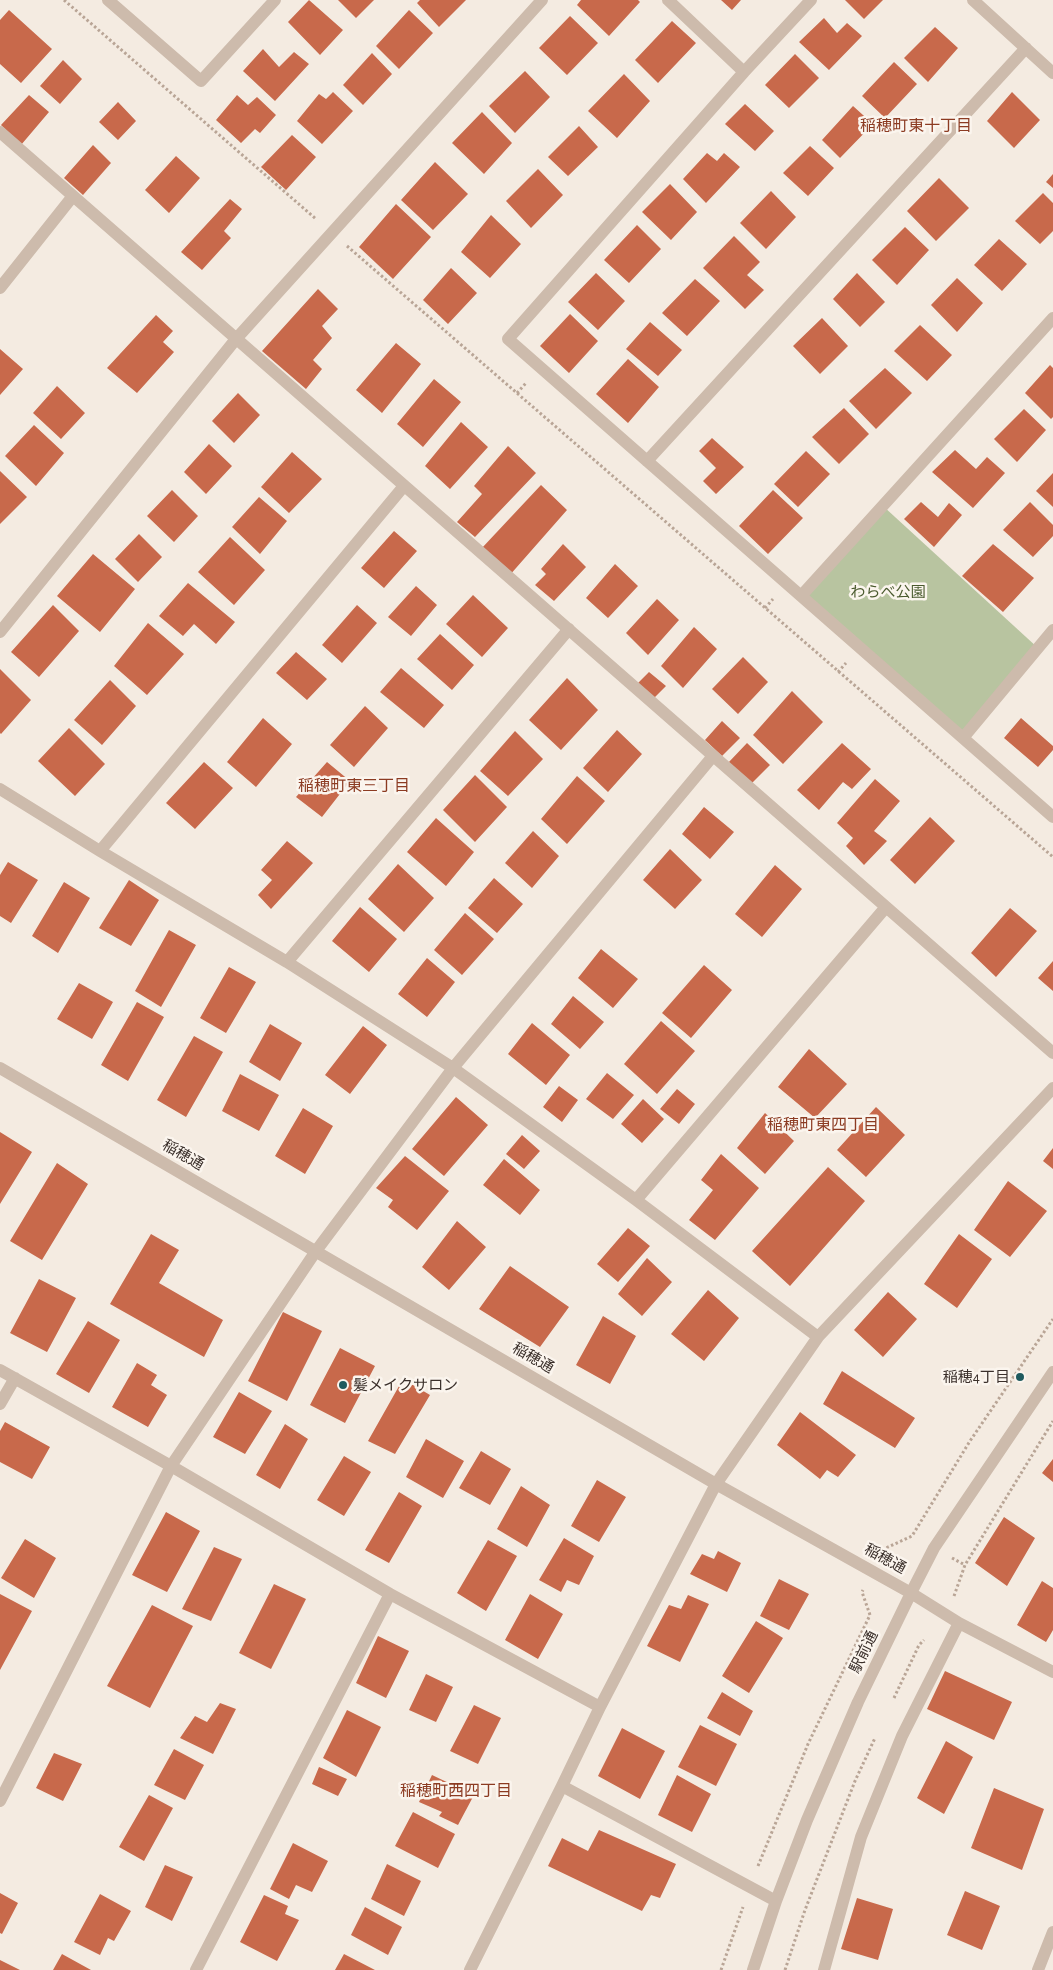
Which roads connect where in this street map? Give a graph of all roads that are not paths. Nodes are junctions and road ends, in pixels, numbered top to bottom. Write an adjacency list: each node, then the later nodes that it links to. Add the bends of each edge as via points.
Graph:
1 (108, 0): 2 (street, via 200,81)
2 (275, 0)
3 (542, 0): 14 (street)
4 (668, 0): 8 (street)
5 (811, 0): 8 (street)
6 (973, 0): 7 (street)
7 (1026, 48): 9 (street); 15 (street)
8 (744, 72): 15 (street, via 508,339)
9 (1053, 73)
10 (0, 132): 11 (street)
11 (73, 196): 12 (street); 14 (street)
12 (0, 288)
13 (1053, 318): 17 (street)
14 (236, 339): 16 (street); 20 (street)
15 (647, 461): 17 (street)
16 (404, 486): 18 (street); 25 (street)
17 (801, 596): 21 (street)
18 (568, 629): 22 (street); 27 (street)
19 (1053, 630): 21 (street)
20 (0, 632)
21 (963, 738): 24 (street)
22 (713, 756): 26 (street); 30 (street)
23 (0, 789): 25 (street)
24 (1053, 817)
25 (100, 851): 27 (street)
26 (886, 907): 28 (street); 32 (street)
27 (288, 962): 30 (street)
28 (1053, 1053)
29 (0, 1068): 33 (street, 稲穂通)
30 (453, 1068): 32 (street); 33 (street)
31 (1053, 1088): 34 (street)
32 (636, 1200): 34 (street)
33 (316, 1251): 39 (street); 40 (street, 稲穂通)
34 (818, 1337): 40 (street)
35 (0, 1370): 37 (street)
36 (1053, 1372): 41 (street, 駅前通, via 934,1548)
37 (15, 1378): 38 (street); 39 (street)
38 (0, 1404)
39 (171, 1466): 42 (street); 47 (street)
40 (716, 1484): 41 (street, 稲穂通); 45 (street)
41 (911, 1593): 43 (street, 稲穂通); 48 (street, 駅前通, via 806,1820)
42 (390, 1594): 45 (street); 50 (street)
43 (959, 1623): 44 (street, 稲穂通); 53 (street, via 902,1736 862,1837)
44 (1053, 1672)
45 (600, 1707): 46 (street)
46 (562, 1786): 48 (street); 51 (street)
47 (0, 1801)
48 (776, 1901): 52 (street, 駅前通)
49 (1053, 1932): 54 (street)
50 (196, 1970)
51 (470, 1970)
52 (753, 1970)
53 (824, 1970)
54 (1038, 1970)

